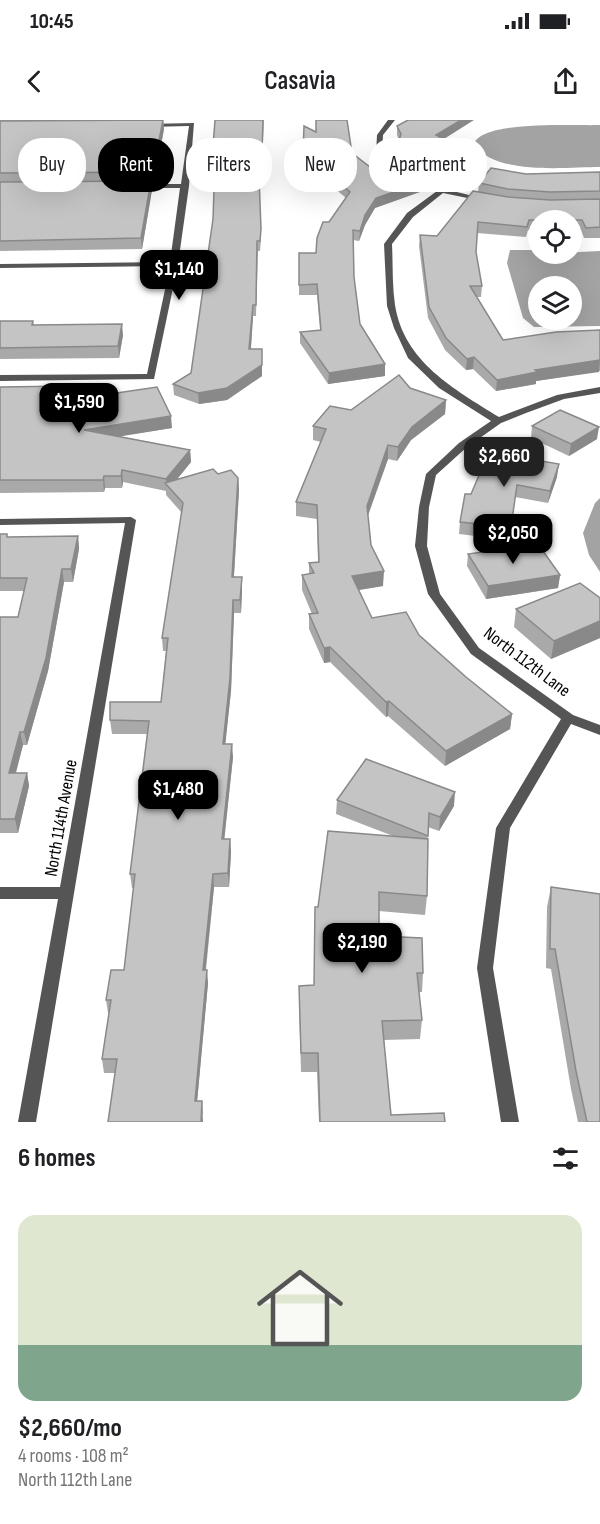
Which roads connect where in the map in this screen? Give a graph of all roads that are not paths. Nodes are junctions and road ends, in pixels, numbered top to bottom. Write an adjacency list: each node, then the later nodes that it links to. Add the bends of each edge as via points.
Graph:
1 (393, 120): 3 (street, via 384,126)
2 (136, 125): 5 (street, via 192,124)
3 (378, 138)
4 (174, 186): 5 (street)
5 (185, 186): 9 (street)
6 (441, 192): 13 (street, via 410,214 388,244 391,306 411,356 442,386)
7 (448, 192): 8 (street)
8 (486, 199)
9 (174, 264): 10 (street); 11 (street, via 151,377)
10 (0, 266)
11 (0, 378)
12 (600, 390): 13 (street, North 112th Lane, via 538,404)
13 (498, 421): 15 (street, North 112th Lane, via 431,474 421,546 434,594 475,651)
14 (0, 522): 18 (street, North 114th Avenue, via 131,520)
15 (568, 717): 16 (street); 20 (street, North 112th Lane, via 503,828 485,968)
16 (600, 730)
17 (0, 893): 18 (street)
18 (68, 893): 19 (street, North 114th Avenue)
19 (27, 1122)
20 (510, 1122)

